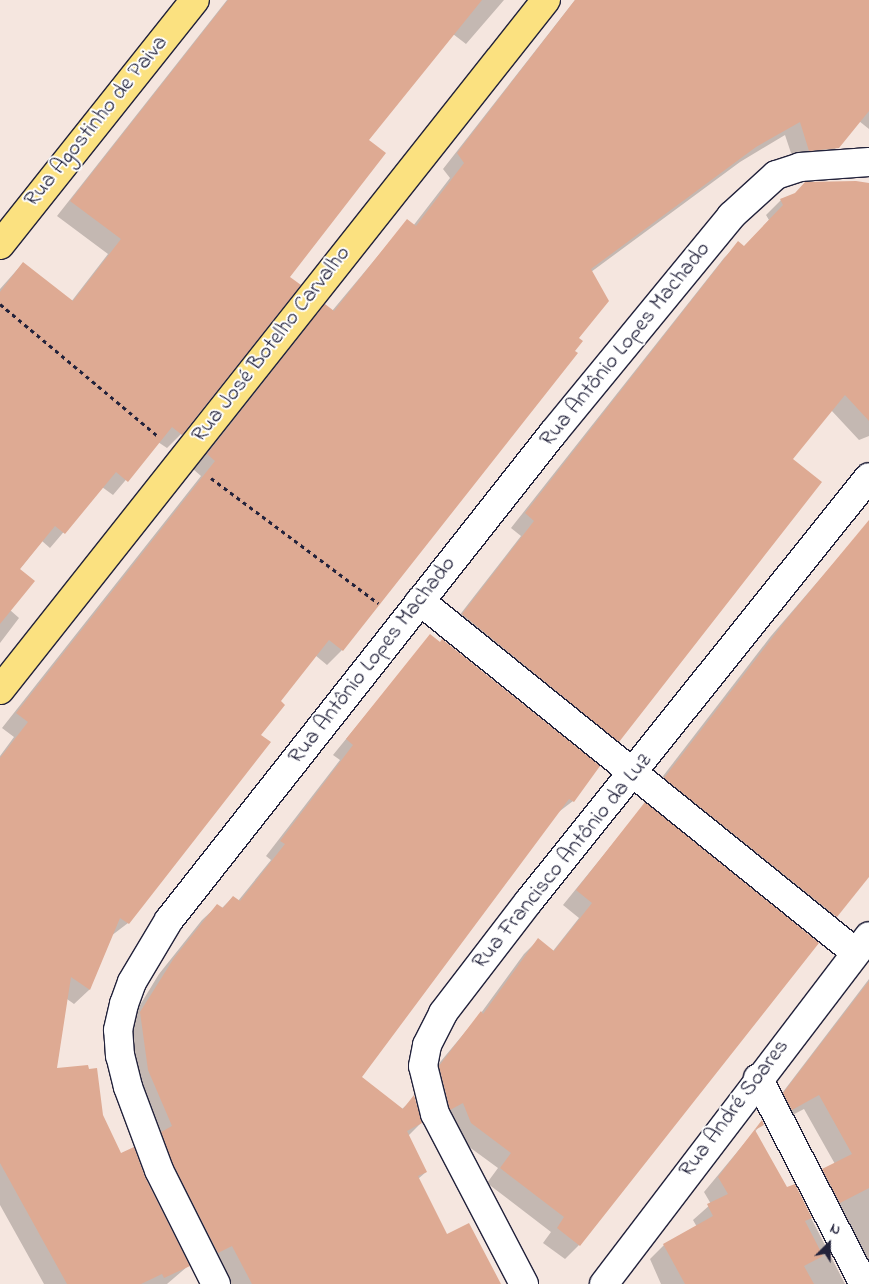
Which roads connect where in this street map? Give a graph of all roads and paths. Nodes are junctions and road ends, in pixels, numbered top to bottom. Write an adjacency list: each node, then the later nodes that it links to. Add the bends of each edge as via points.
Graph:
1 (195, 0): 4 (main road, Rua Agostinho de Paiva)
2 (546, 0): 7 (main road, Rua José Botelho Carvalho)
3 (869, 162): 6 (street, Rua Antônio Lopes Machado, via 800,167 776,175 747,200 553,433)
4 (0, 245)
5 (869, 477): 8 (street, Rua Francisco Antônio da Luz)
6 (420, 601): 8 (street); 11 (street, Rua Antônio Lopes Machado, via 168,920 132,982 124,1004 118,1030 120,1056 128,1087 159,1170)
7 (0, 690)
8 (632, 775): 9 (street); 12 (street, Rua Francisco Antônio da Luz, via 443,1013 424,1059 435,1114)
9 (862, 944): 10 (street, Rua André Soares)
10 (758, 1078): 13 (street, Rua André Soares); 14 (street)
11 (216, 1284)
12 (524, 1284)
13 (604, 1284)
14 (864, 1284)

